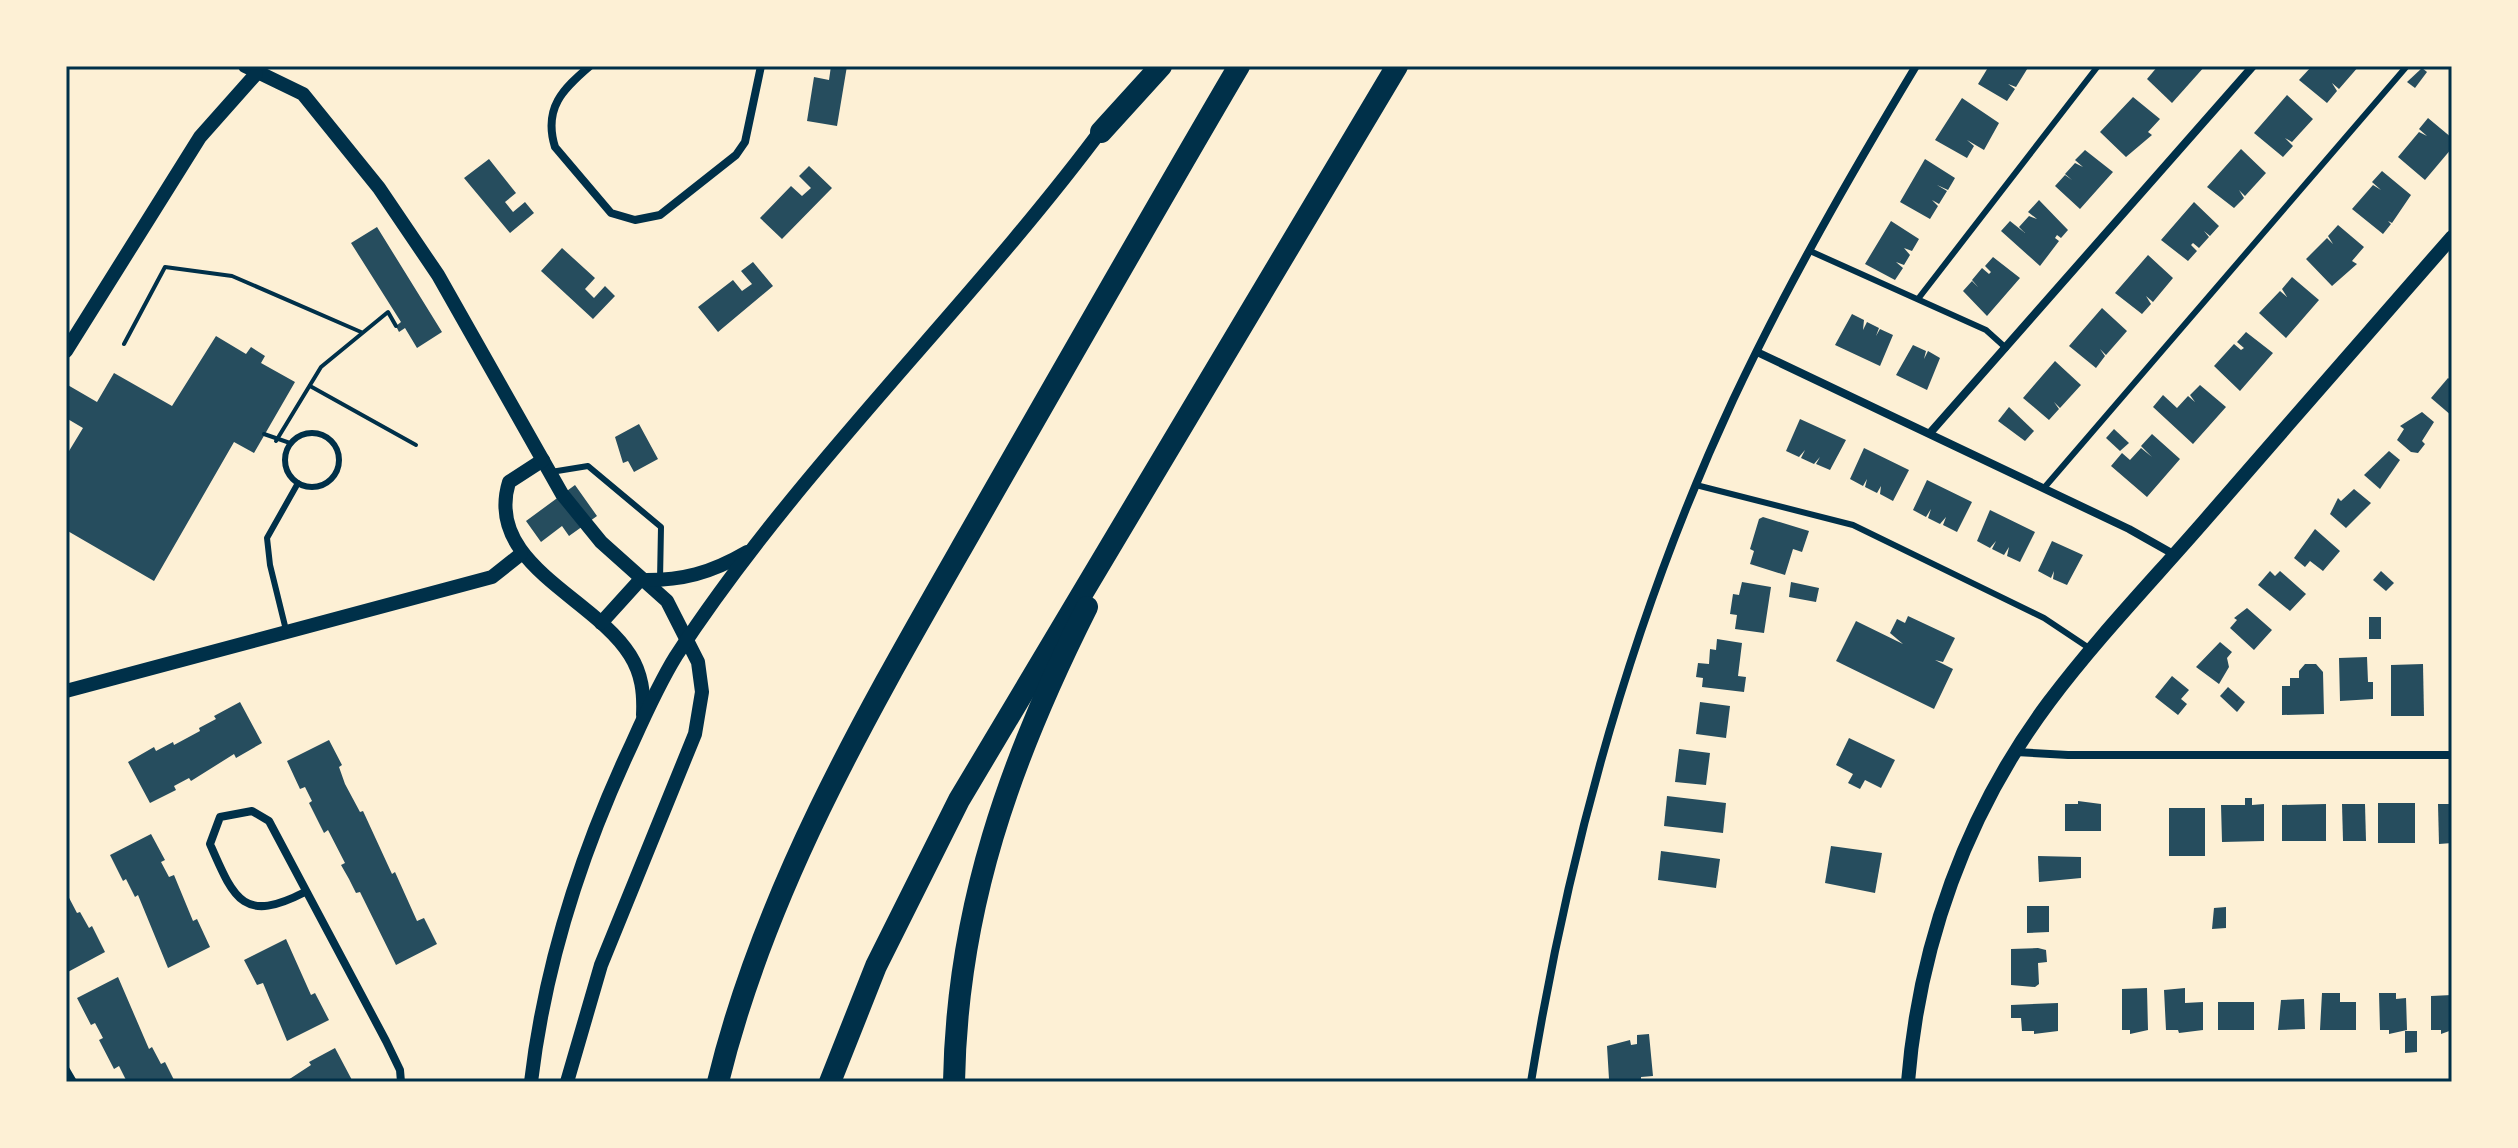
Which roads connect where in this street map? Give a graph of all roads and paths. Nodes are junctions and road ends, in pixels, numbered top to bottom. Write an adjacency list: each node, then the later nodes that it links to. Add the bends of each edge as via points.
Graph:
1 (590, 66): 2 (street, via 556,100 551,135 601,205 635,220 660,215 736,155 748,134)
2 (761, 66)
3 (1149, 66): 12 (street)
4 (1161, 66): 12 (highway)
5 (1239, 66): 54 (highway, via 845,758 773,914)
6 (1397, 66): 23 (highway)
7 (1916, 66): 14 (street)
8 (2098, 66): 15 (lane)
9 (2253, 66): 19 (street)
10 (2407, 66): 32 (lane)
11 (255, 69): 20 (street, via 200,137); 29 (street, via 303,94 379,188 438,275)
12 (1101, 132): 33 (street)
13 (2449, 245): 35 (street)
14 (1810, 251): 15 (lane); 21 (street)
15 (1918, 299): 19 (lane, via 1986,330)
16 (396, 326): 17 (path, via 388,312)
17 (361, 332): 18 (path, via 232,276 165,267); 22 (path, via 321,367)
18 (124, 344)
19 (2006, 348): 24 (street)
20 (66, 351)
21 (1757, 352): 24 (street); 31 (street)
22 (310, 386): 26 (path); 28 (path)
23 (1195, 402): 55 (highway, via 936,842 872,975); 56 (highway, via 1066,650 999,812 966,937)
24 (1930, 433): 32 (street)
25 (264, 434): 26 (path)
26 (276, 441): 27 (path)
27 (290, 443): 30 (lane, via 284,463); 30 (lane, via 303,434 320,433 333,441 340,457 325,484)
28 (416, 445)
29 (547, 466): 34 (street, via 509,482 502,503); 36 (street, via 585,525); 37 (lane, via 588,466 661,527)
30 (298, 483): 39 (lane, via 267,538)
31 (1696, 485): 41 (lane, via 1853,525 2044,618); 57 (street, via 1610,733 1558,938)
32 (2044, 488): 35 (street)
33 (751, 550): 37 (street, via 705,574); 40 (street)
34 (521, 554): 38 (street); 39 (street, via 492,577)
35 (2175, 555): 41 (street)
36 (640, 580): 37 (street); 38 (street); 40 (street, via 667,601)
37 (660, 580)
38 (601, 623): 43 (street, via 635,663 643,686)
39 (287, 633): 42 (street)
40 (689, 638): 43 (street); 47 (street, via 702,682 695,734 601,965)
41 (2091, 650): 44 (street)
42 (66, 691)
43 (643, 719): 51 (street, via 574,883 547,986)
44 (2016, 752): 45 (street); 58 (street, via 1963,850 1943,905 1924,979)
45 (2452, 755)
46 (305, 892): 46 (street, via 269,821 252,811 220,817 210,844 232,894 259,907 278,906); 50 (street, via 386,1041)
47 (578, 1038): 52 (street); 53 (street)
48 (66, 1070): 49 (street)
49 (73, 1082)
50 (401, 1082)
51 (531, 1082)
52 (567, 1082)
53 (579, 1082)
54 (718, 1082)
55 (830, 1082)
56 (954, 1082)
57 (1531, 1082)
58 (1908, 1082)

